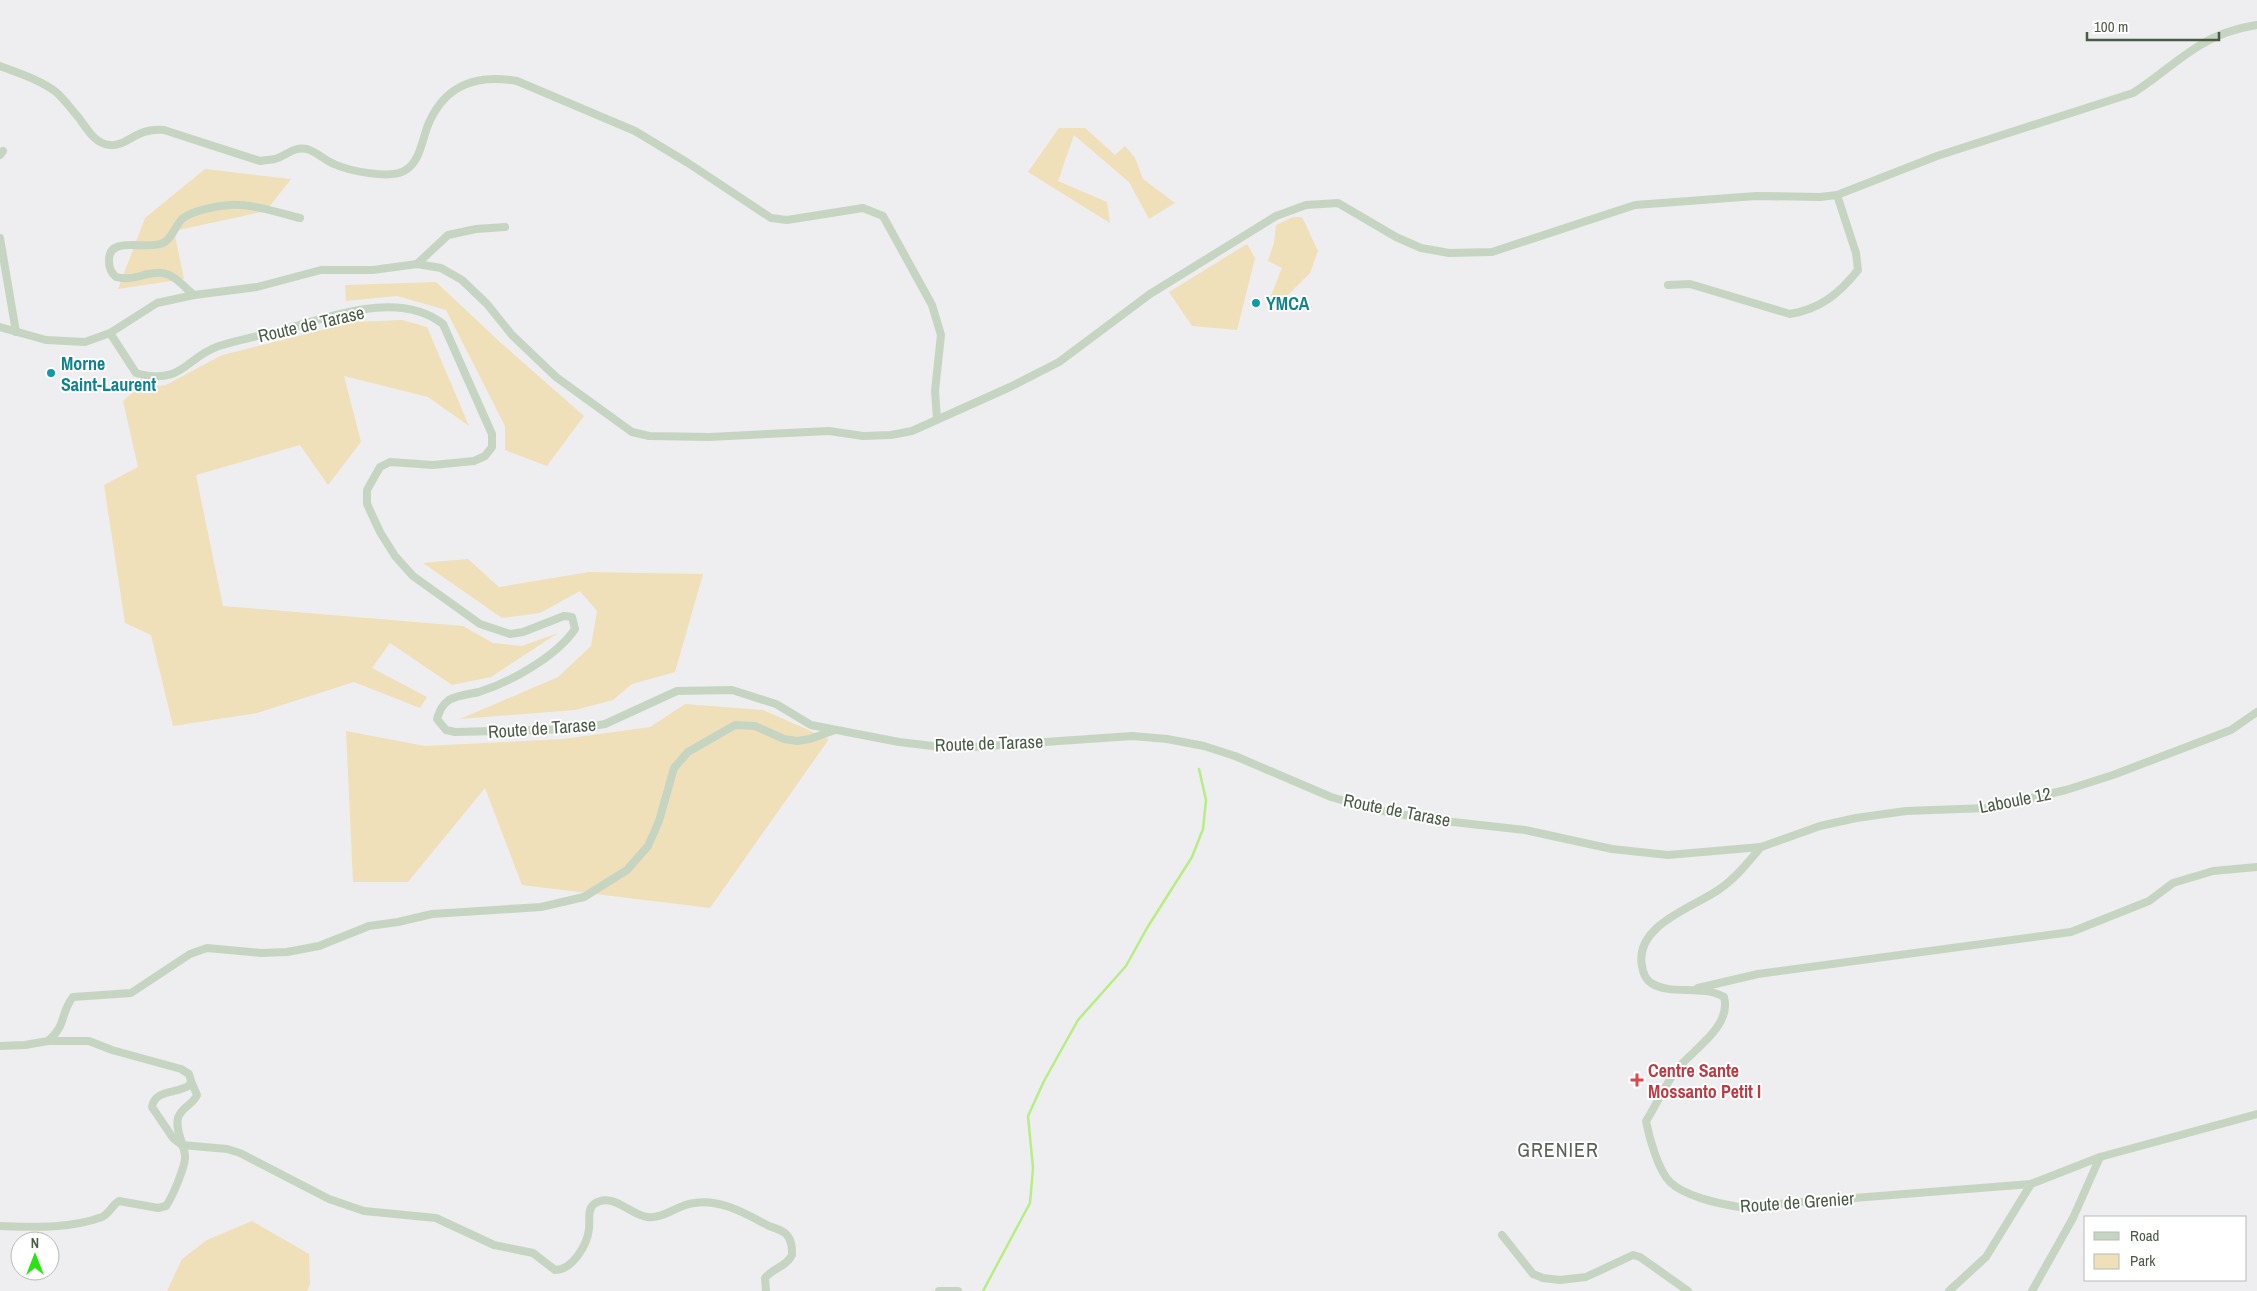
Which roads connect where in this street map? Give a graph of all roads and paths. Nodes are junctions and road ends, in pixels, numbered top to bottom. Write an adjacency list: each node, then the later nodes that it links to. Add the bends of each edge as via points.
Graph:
1 (2257, 25): 3 (street, via 2202,44 2133,93 1937,156)
2 (0, 66): 13 (street, via 55,92 99,142 111,145 151,129 164,130 260,161 306,149 334,164 392,176 406,170 418,156 428,124 460,86 478,79 518,81 636,132 771,218 787,220 863,208 883,216 932,305 941,335 935,392)
3 (1837, 195): 8 (street, via 1858,270 1828,301 1790,314 1690,284); 13 (street, via 1756,196 1635,205 1492,252 1449,253 1421,248 1396,237 1338,203 1306,206 1276,216 1150,294 1059,362)
4 (300, 218): 9 (street, via 240,205 220,206 182,220 166,242 150,246 126,244 116,246 110,252 109,266 116,277 132,279 163,273 173,277)
5 (505, 227): 7 (street, via 448,235)
6 (0, 238): 11 (street)
7 (417, 264): 9 (street, via 374,270 321,270 257,287); 13 (street, via 441,268 462,280 556,377 632,432 649,436 709,437 830,431 863,436 891,435 912,431)
8 (1668, 285)
9 (194, 295): 12 (street, via 157,303)
10 (0, 327): 11 (street)
11 (16, 332): 12 (street, via 46,340 85,342)
12 (110, 333): 15 (street, Route de Tarase, via 136,373 154,378 177,372 217,347 335,314 404,308 430,313 443,324 492,434 492,446 485,456 474,461 433,466 390,462 380,467 367,490 367,504 395,556 413,576 480,624 510,634 564,616 572,618 575,629 567,641 502,682 480,692 452,698 441,706 437,719 446,730 575,729 605,724 677,691 709,689 732,690 776,704 811,724)
13 (936, 418)
14 (2257, 712): 16 (street, Laboule 12, via 2231,730 2066,790 1988,808 1906,810 1856,818 1820,826)
15 (834, 730): 16 (street, Route de Tarase, via 941,747 1132,736 1167,739 1235,756 1331,797 1426,819 1525,830 1612,849 1668,855); 19 (street, via 797,740 784,739 755,726 735,725 688,752 674,768 659,821 648,846 627,870 584,897 513,910 445,911 369,926 303,949 272,953 216,948 200,950 131,993 73,997 63,1024)
16 (1761, 847): 18 (street, Route de Grenier, via 1721,889 1664,920 1644,947 1641,962 1649,982 1661,987)
17 (2257, 867): 18 (street, via 2214,871 2173,883 2149,901 2071,932 1758,974)
18 (1691, 989): 25 (street, Route de Grenier, via 1718,994 1724,998 1727,1007 1721,1021 1678,1068 1646,1121 1662,1169 1678,1188 1720,1204 1738,1207)
19 (48, 1041): 20 (street, via 25,1046); 21 (street, via 97,1043 181,1069 189,1074)
20 (0, 1046)
21 (192, 1081): 23 (street, via 197,1095 195,1101 178,1117); 23 (street, via 187,1087 159,1095 152,1107 173,1138)
22 (2257, 1114): 24 (street, Route de Grenier)
23 (182, 1145): 26 (street, via 184,1166 170,1202 163,1208 120,1201 101,1217 68,1224); 28 (street, via 240,1153 329,1199 364,1210 436,1218 494,1245 533,1253 555,1270 568,1267 577,1257 588,1232 590,1208 600,1201 620,1204 646,1217 658,1217 694,1202 721,1204 746,1212 784,1232 790,1239 792,1256 765,1278)
24 (2100, 1157): 25 (street, Route de Grenier); 33 (street, via 2073,1218)
25 (2030, 1184): 32 (street, via 1986,1257)
26 (0, 1226)
27 (1502, 1235): 31 (street, via 1526,1266 1543,1278 1586,1277 1634,1255)
28 (766, 1291)
29 (939, 1291): 30 (street)
30 (958, 1291)
31 (1688, 1291)
32 (1948, 1291)
33 (2032, 1291)

